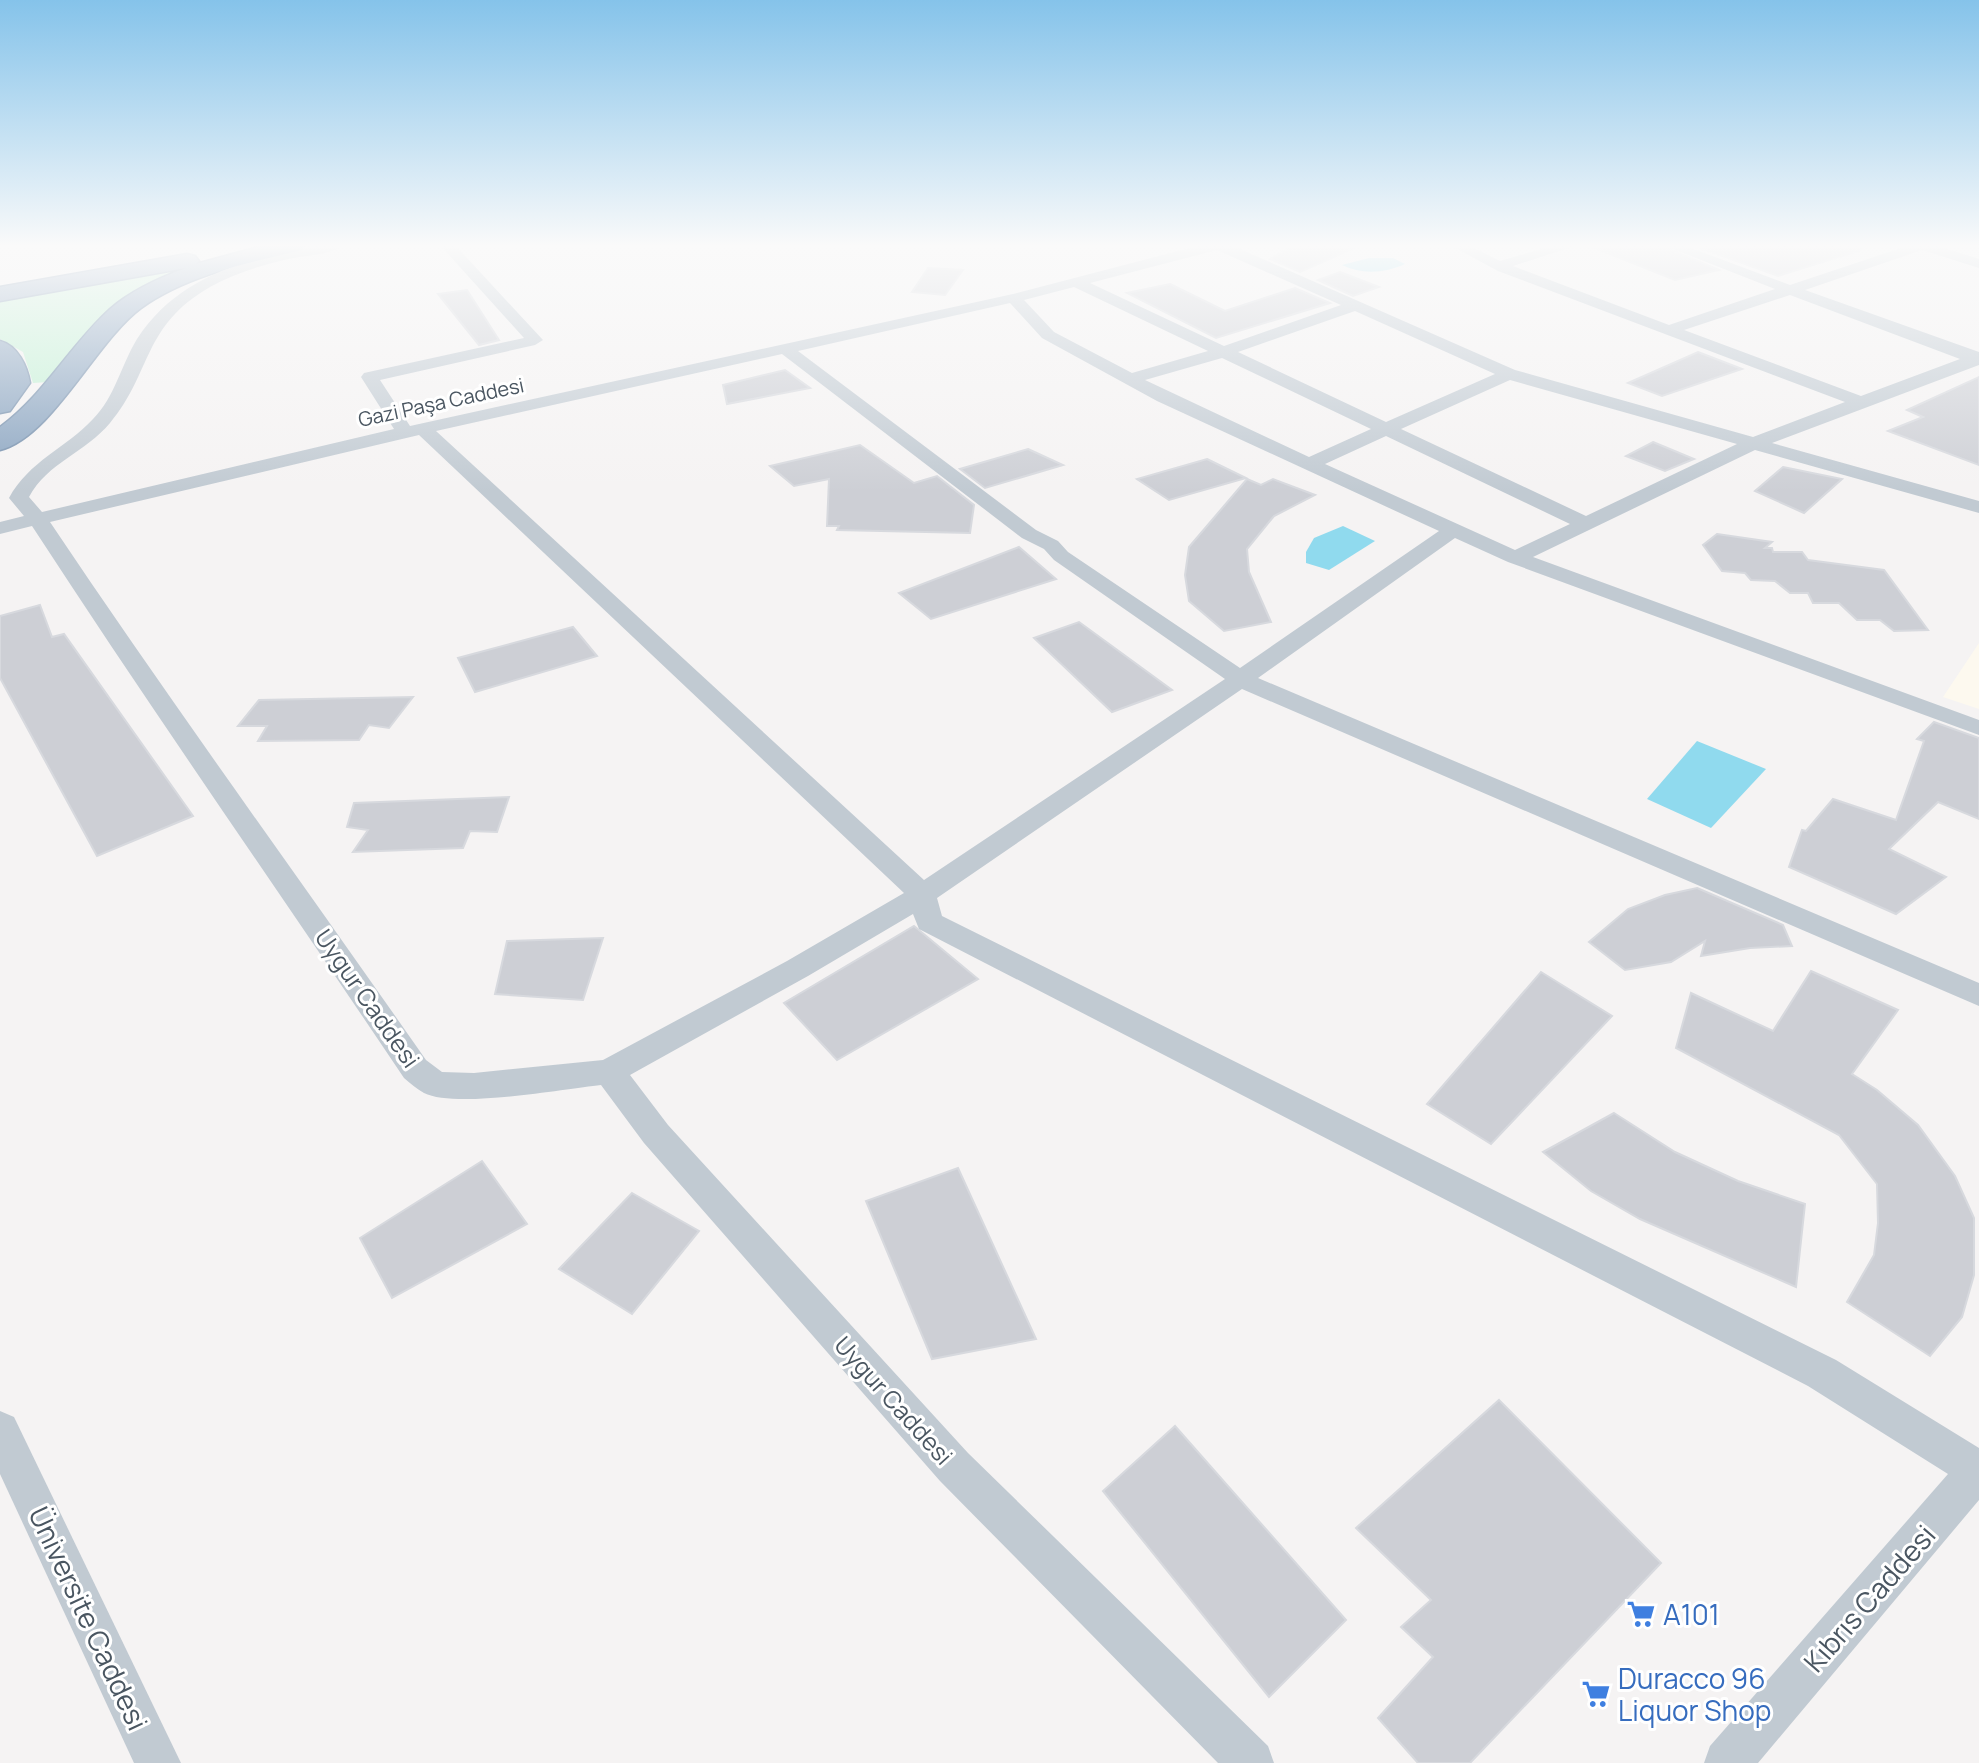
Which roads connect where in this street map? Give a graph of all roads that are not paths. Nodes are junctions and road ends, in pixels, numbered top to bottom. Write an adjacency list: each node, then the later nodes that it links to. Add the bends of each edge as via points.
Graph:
1 (107, 327): 23 (highway, via 26,423)
2 (155, 327): 27 (street, Uygur Caddesi, via 103,420 24,485 19,498)
3 (523, 327): 22 (street, via 535,340 370,377)
4 (879, 327): 13 (street, Gazi Paşa Caddesi)
5 (1041, 327): 18 (street)
6 (1171, 327): 15 (street)
7 (1293, 327): 15 (street)
8 (1402, 327): 17 (street)
9 (1662, 327): 12 (street)
10 (1677, 327): 12 (street)
11 (1893, 327): 16 (street)
12 (1669, 330): 19 (street)
13 (784, 348): 22 (street, Gazi Paşa Caddesi); 32 (street, via 1029,534)
14 (0, 349): 20 (highway, via 14,368 16,383)
15 (1223, 352): 18 (street); 21 (street)
16 (1978, 358): 19 (street)
17 (1509, 374): 21 (street); 24 (street)
18 (1130, 379): 25 (street)
19 (1861, 402): 24 (street)
20 (0, 405)
21 (1386, 429): 25 (street); 28 (street)
22 (414, 431): 27 (street, Gazi Paşa Caddesi); 34 (street)
23 (0, 441)
24 (1754, 443): 26 (street); 28 (street)
25 (1309, 464): 30 (street)
26 (1979, 507)
27 (36, 517): 29 (street, Gazi Paşa Caddesi); 36 (street, Uygur Caddesi, via 415,1069 435,1084 474,1086)
28 (1586, 524): 31 (street)
29 (0, 528)
30 (1453, 530): 31 (street); 32 (street)
31 (1515, 558): 33 (street)
32 (1240, 679): 34 (street); 35 (street)
33 (1979, 728)
34 (922, 894): 36 (street); 38 (street, via 929,922 1822,1373)
35 (1979, 995)
36 (609, 1072): 40 (street, Uygur Caddesi, via 656,1134 954,1467)
37 (0, 1430): 39 (street, Üniversite Caddesi)
38 (1979, 1470): 41 (street, Kıbrıs Caddesi)
39 (158, 1763)
40 (1251, 1763)
41 (1727, 1763)

